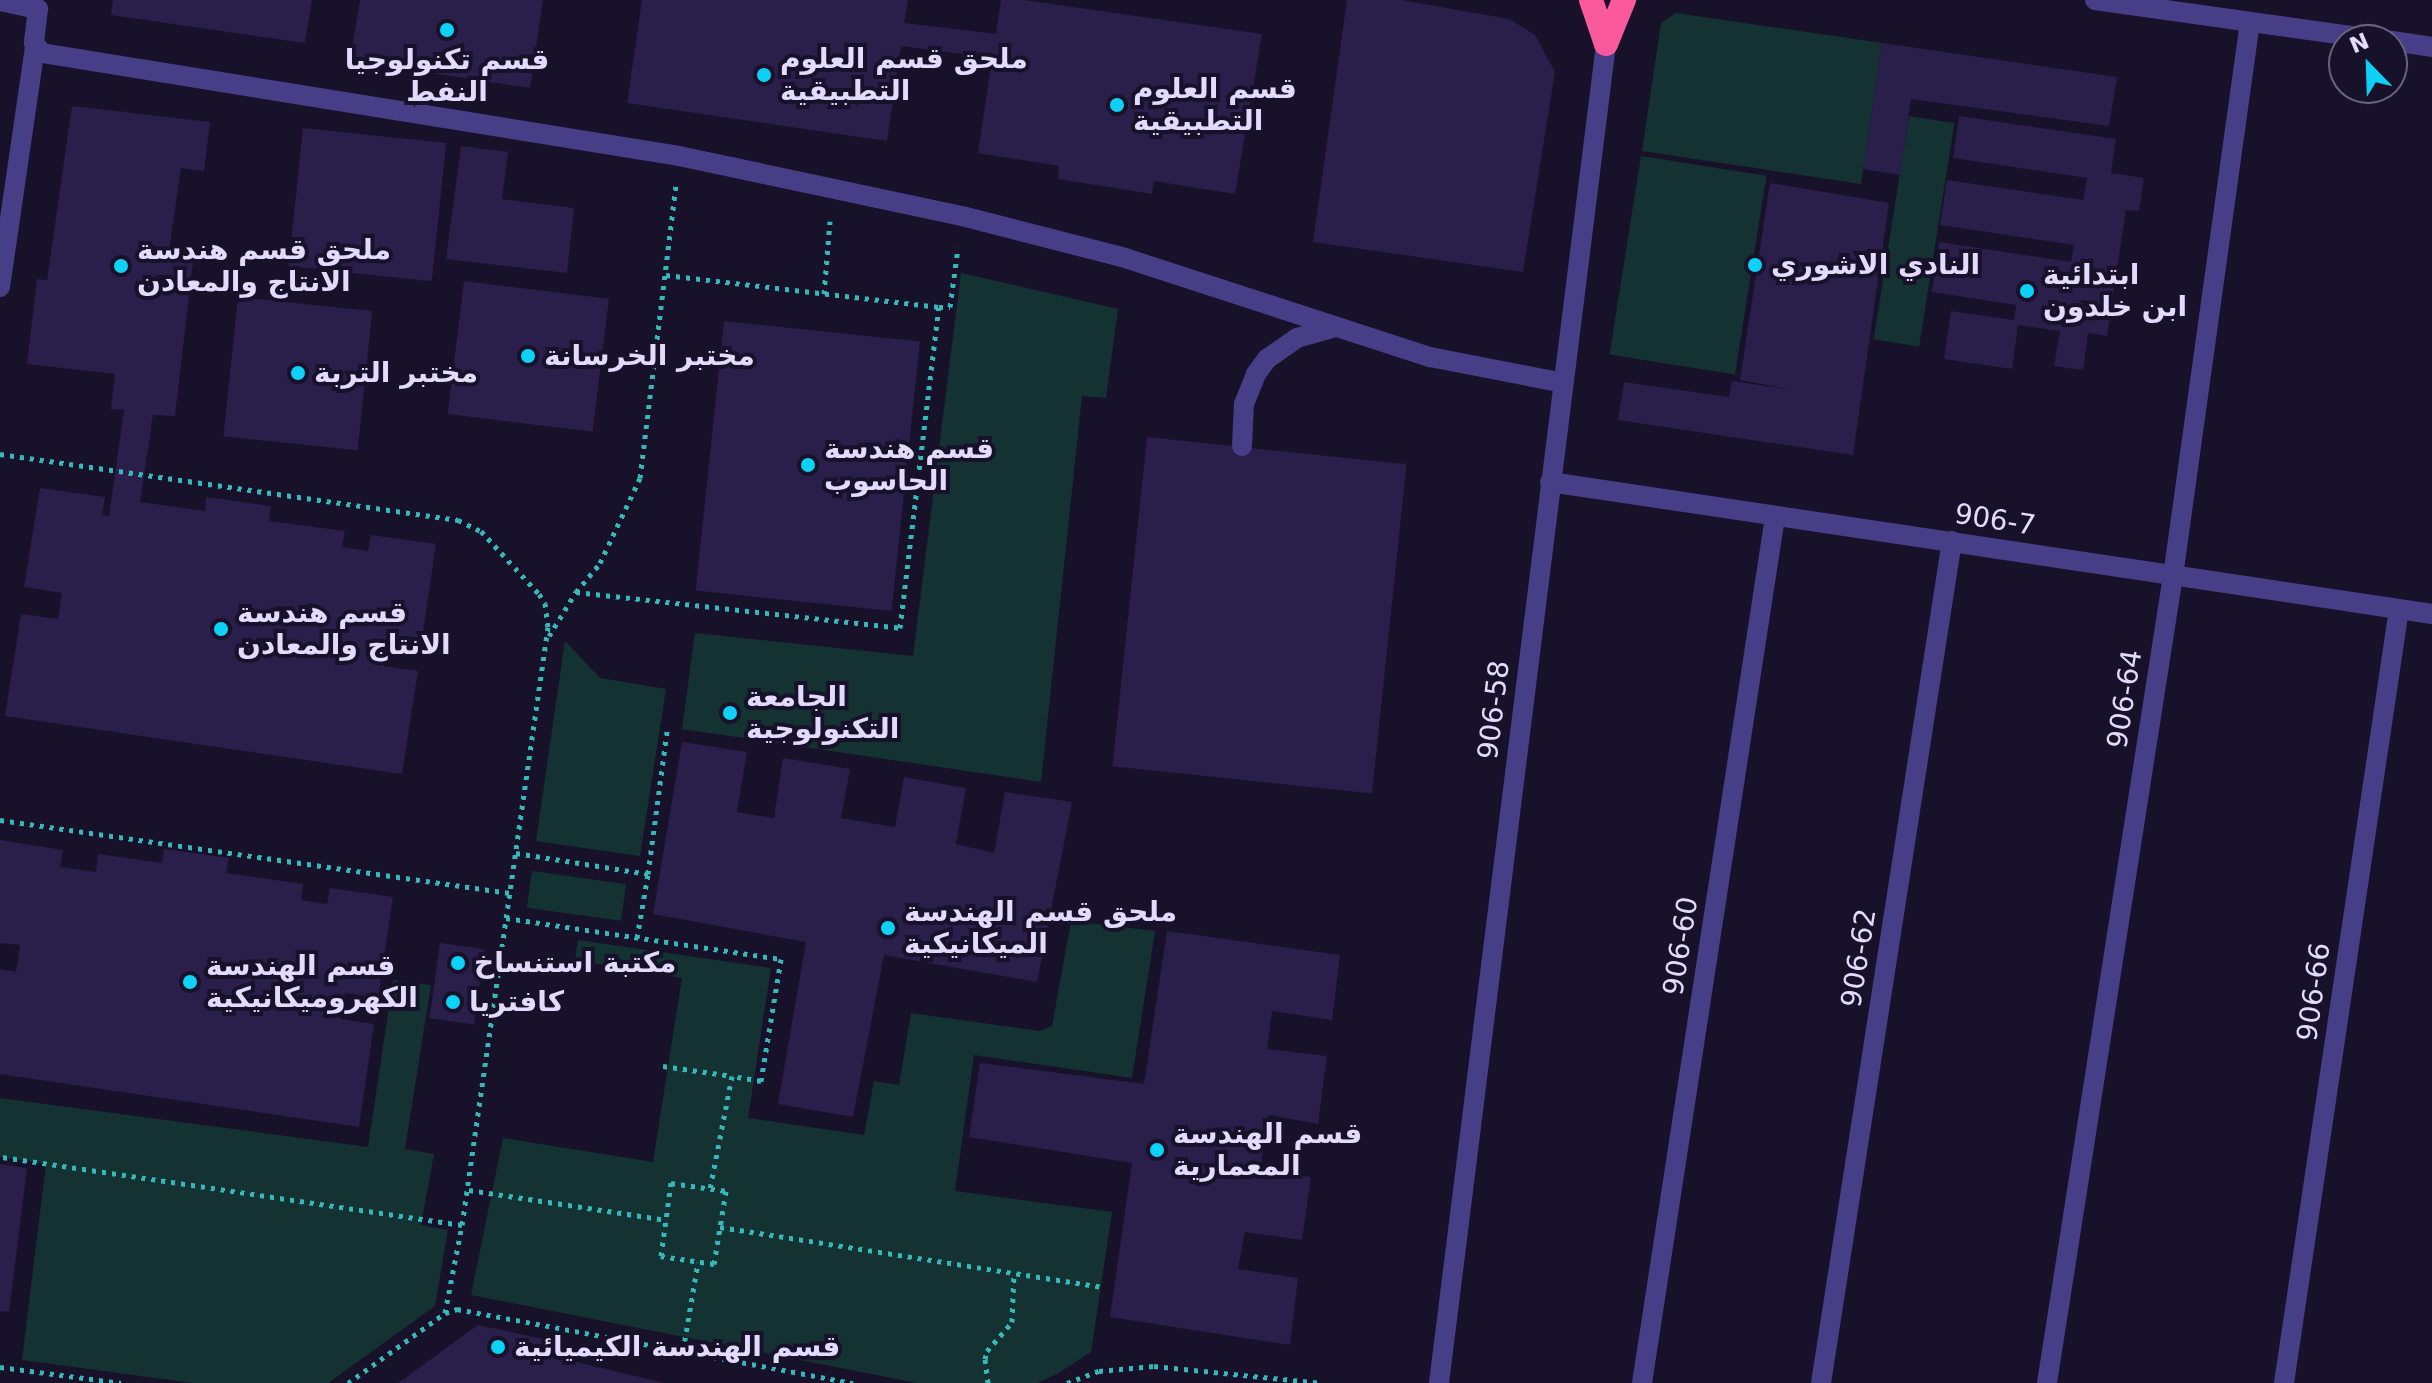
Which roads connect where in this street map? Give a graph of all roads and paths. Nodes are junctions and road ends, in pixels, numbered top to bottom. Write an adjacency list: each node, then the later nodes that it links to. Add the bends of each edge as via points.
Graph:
1 (1591, 0): 8 (highway)
2 (1624, 0): 8 (highway)
3 (2095, 0): 5 (street)
4 (0, 1): 10 (street, via 38,9)
5 (2250, 22): 6 (street); 26 (street, 906-64)
6 (2328, 33)
7 (2408, 43): 9 (street)
8 (1606, 44): 20 (street, 906-58)
9 (2432, 47)
10 (35, 48): 11 (street); 14 (street)
11 (679, 156): 12 (street); 15 (path)
12 (833, 188): 13 (street); 17 (path)
13 (962, 216): 18 (path, via 950,305); 19 (street, via 1125,258)
14 (2, 258): 16 (street)
15 (666, 275): 17 (path); 27 (path, via 640,478 600,563)
16 (0, 287)
17 (824, 294): 18 (path)
18 (939, 307): 27 (path, via 900,628)
19 (1332, 328): 20 (street, via 1430,357); 21 (street, via 1297,338 1267,359 1244,404)
20 (1564, 383): 23 (street, 906-58)
21 (1242, 446)
22 (0, 454): 30 (path, via 458,520 481,531 539,594 547,613)
23 (1550, 482): 24 (street, 906-7); 58 (street, 906-58)
24 (1775, 517): 25 (street, 906-7); 59 (street, 906-60)
25 (1952, 541): 26 (street, 906-7); 60 (street, 906-62)
26 (2173, 576): 28 (street, 906-7); 61 (street, 906-64)
27 (576, 592): 30 (path)
28 (2399, 609): 29 (street, 906-7); 62 (street, 906-66)
29 (2432, 614)
30 (546, 643): 33 (path)
31 (667, 731): 34 (path)
32 (0, 820): 35 (path)
33 (516, 853): 34 (path); 35 (path)
34 (648, 874): 37 (path)
35 (510, 893): 36 (path)
36 (506, 918): 37 (path); 42 (path)
37 (637, 938): 39 (path, via 781,959 761,1081)
38 (663, 1066): 39 (path)
39 (732, 1076): 41 (path)
40 (0, 1157): 44 (path)
41 (710, 1189): 43 (path, via 671,1183); 45 (path, via 726,1191)
42 (469, 1190): 43 (path); 44 (path)
43 (667, 1220): 46 (path, via 661,1256)
44 (462, 1225): 49 (path)
45 (720, 1227): 46 (path, via 714,1264); 47 (path)
46 (698, 1262): 50 (path)
47 (1014, 1273): 48 (path); 55 (path, via 1012,1322 987,1351)
48 (1104, 1287)
49 (445, 1313): 50 (path, via 457,1309); 52 (path)
50 (683, 1351): 54 (path)
51 (0, 1367): 53 (path)
52 (353, 1382)
53 (121, 1383)
54 (853, 1383)
55 (988, 1383)
56 (1067, 1383): 57 (path, via 1099,1371 1154,1366)
57 (1322, 1383)
58 (1439, 1383)
59 (1642, 1383)
60 (1821, 1383)
61 (2047, 1383)
62 (2284, 1383)

